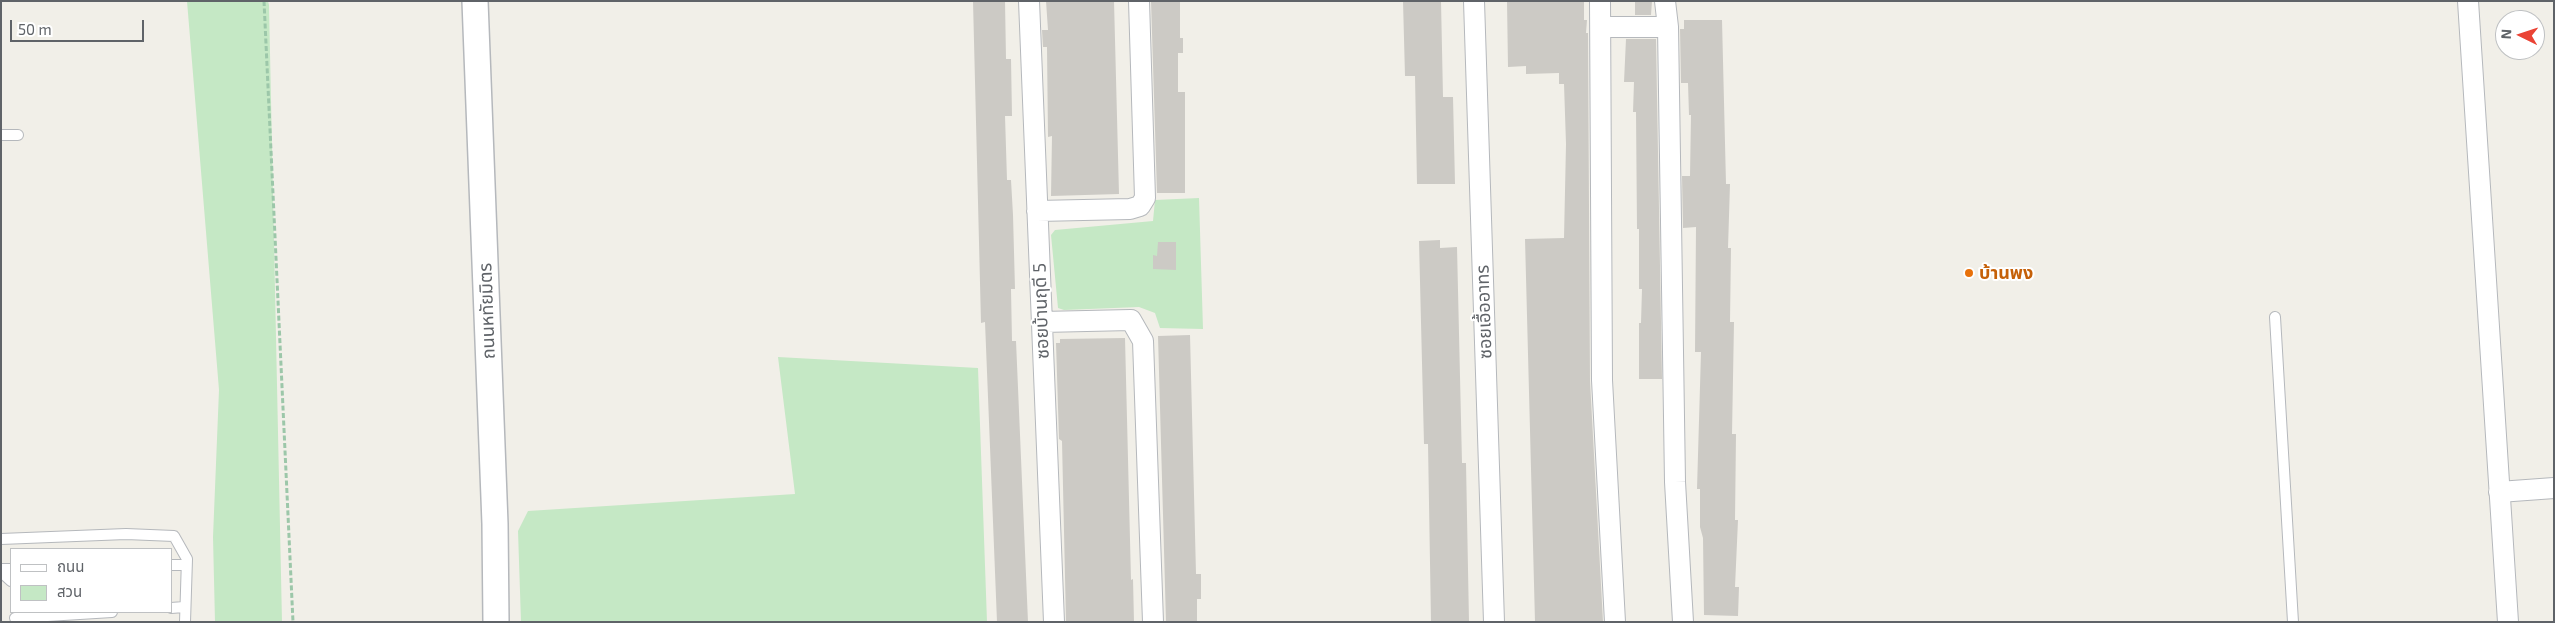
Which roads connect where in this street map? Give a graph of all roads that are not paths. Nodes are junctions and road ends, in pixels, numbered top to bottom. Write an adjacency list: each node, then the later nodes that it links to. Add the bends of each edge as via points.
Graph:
1 (475, 1): 27 (street, ถนนหทัยมิตร)
2 (1028, 1): 12 (street, ซอยบ้านฤดี 5)
3 (1139, 1): 12 (street, via 1145,198 1140,206 1130,209)
4 (1474, 1): 30 (street, ซอยเอื้ออาทร)
5 (1600, 1): 8 (street)
6 (1665, 1): 9 (street)
7 (2468, 1): 16 (street)
8 (1602, 27): 9 (street); 31 (street, via 1602,380)
9 (1668, 27): 32 (street, via 1675,482)
10 (18, 135): 11 (lane)
11 (1, 136)
12 (1037, 211): 14 (street, ซอยบ้านฤดี 5)
13 (2275, 317): 33 (lane)
14 (1042, 322): 28 (street, ซอยบ้านฤดี 5); 29 (street, via 1131,320 1143,341)
15 (2554, 488): 16 (street)
16 (2499, 492): 34 (street)
17 (1, 539): 19 (lane, via 126,534 174,536 187,559)
18 (172, 565): 19 (lane)
19 (186, 565): 22 (lane)
20 (1, 570): 21 (lane)
21 (10, 580)
22 (184, 607): 23 (lane); 26 (lane)
23 (172, 608)
24 (92, 613): 25 (lane)
25 (14, 617)
26 (185, 622)
27 (496, 622)
28 (1054, 622)
29 (1153, 622)
30 (1494, 622)
31 (1615, 622)
32 (1683, 622)
33 (2293, 622)
34 (2508, 622)

